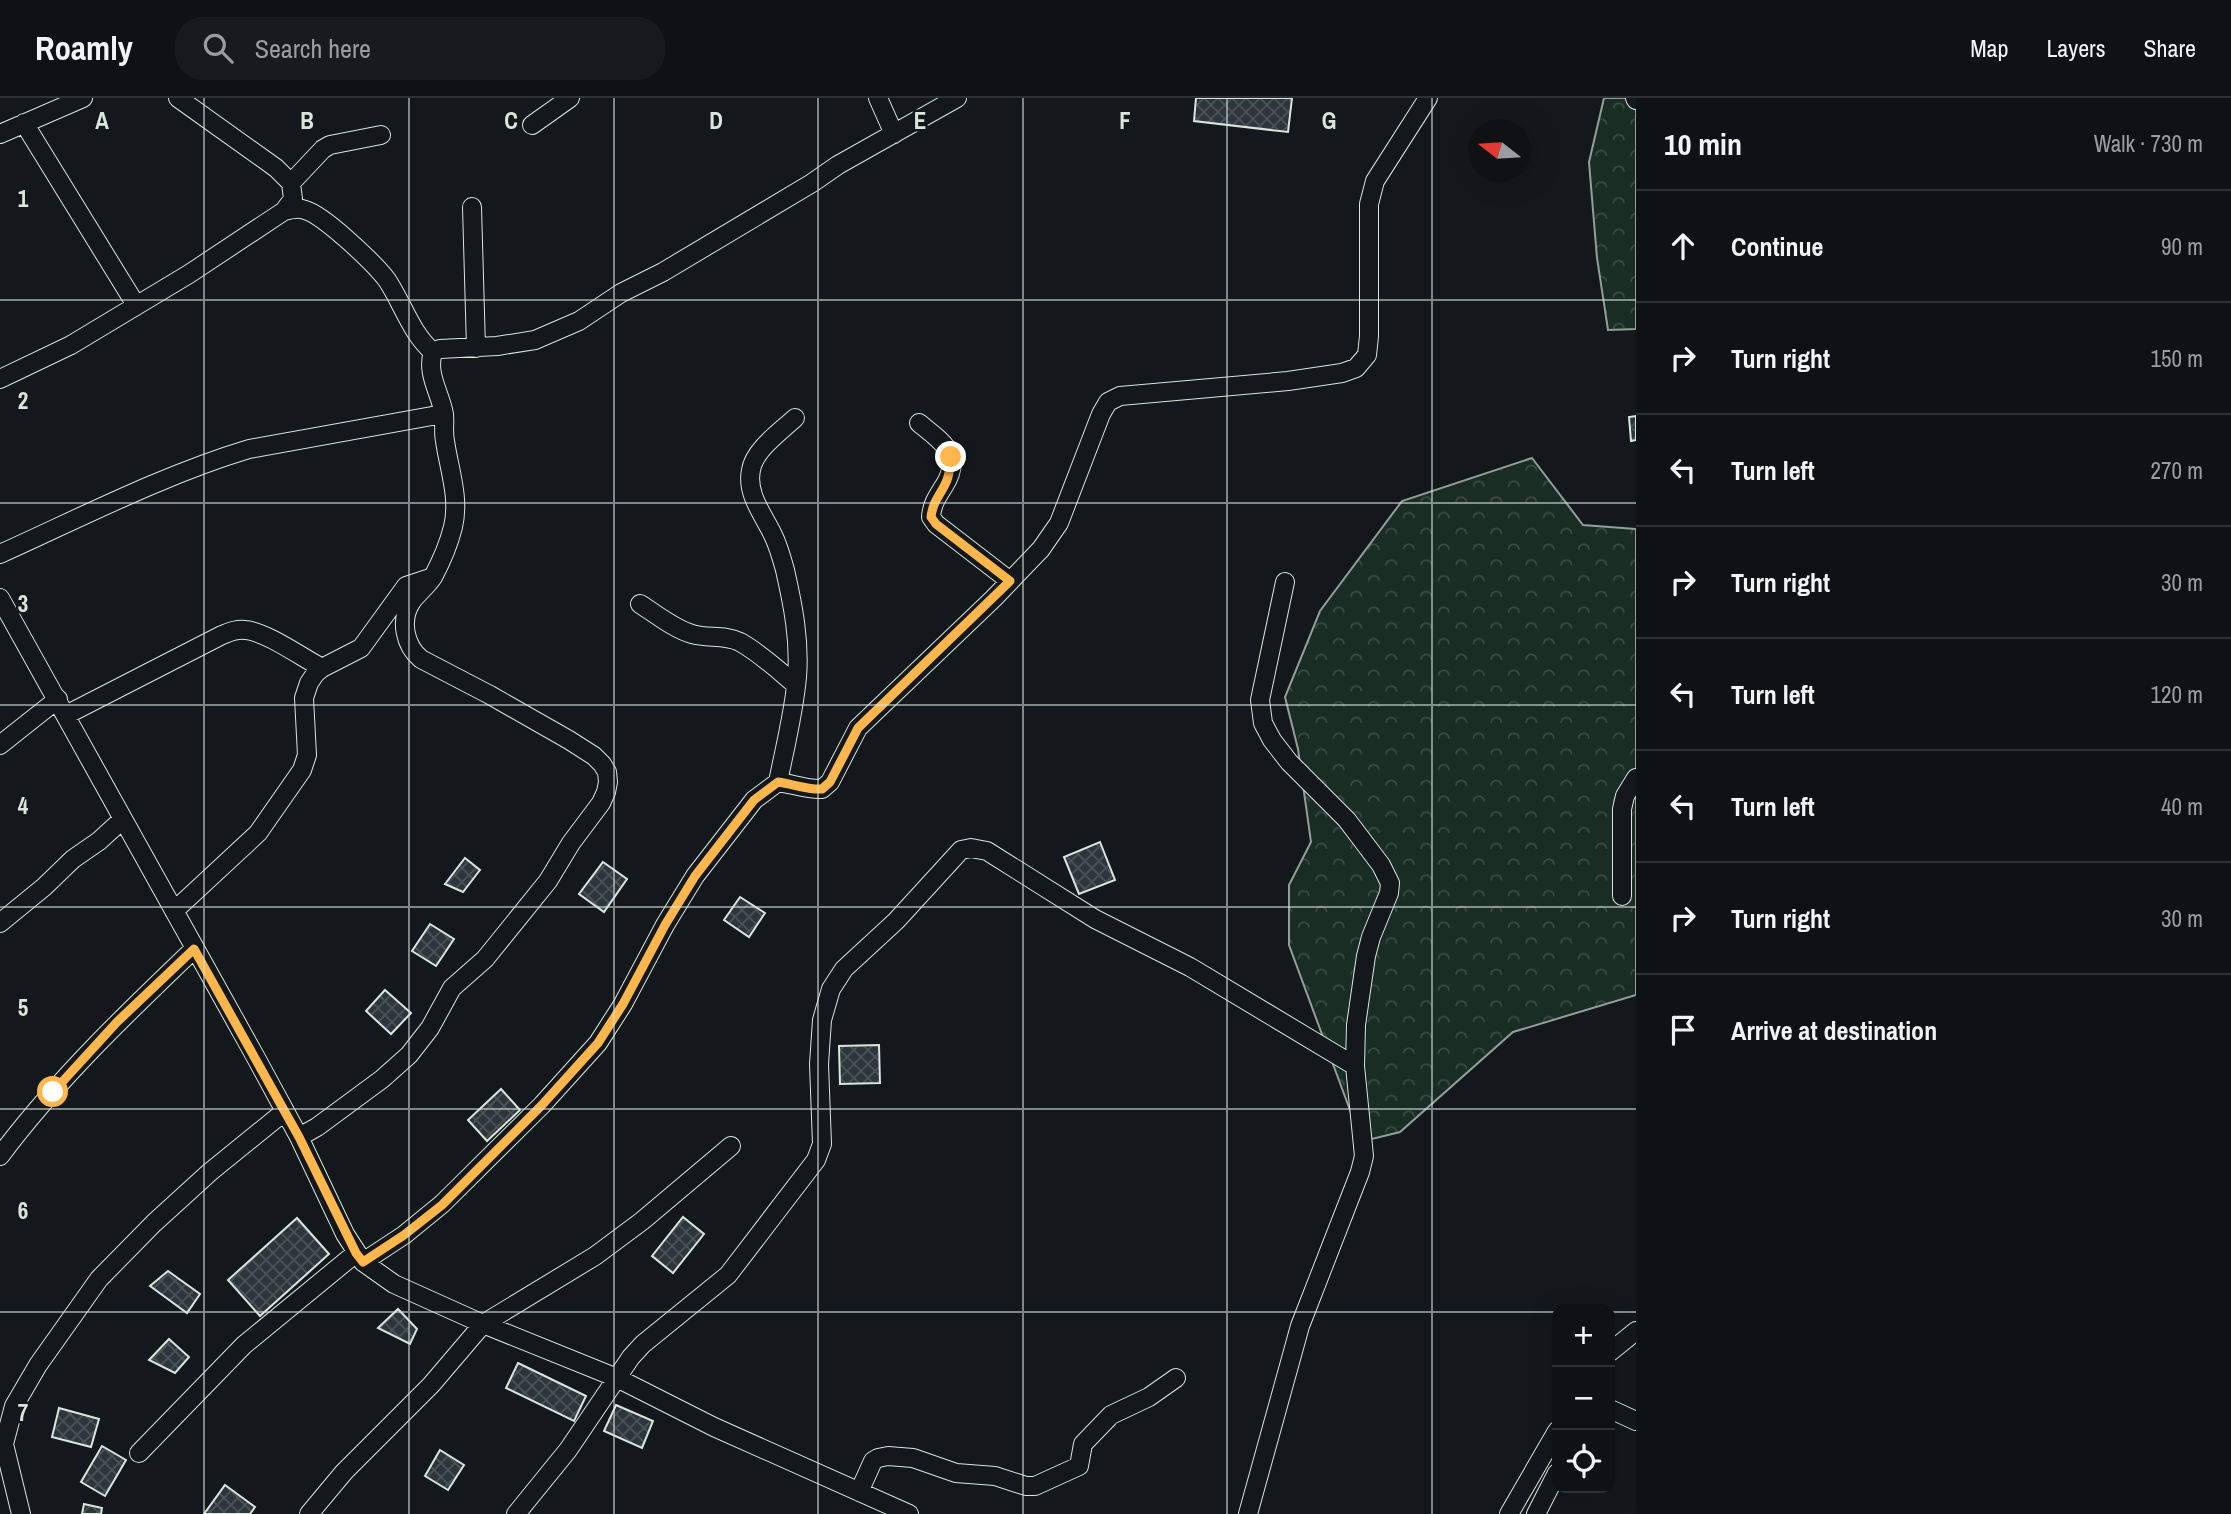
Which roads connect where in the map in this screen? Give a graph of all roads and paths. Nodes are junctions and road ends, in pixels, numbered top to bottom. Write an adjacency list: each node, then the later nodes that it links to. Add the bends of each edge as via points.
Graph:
1 (83, 98): 7 (street)
2 (178, 98): 12 (street)
3 (570, 98): 8 (street)
4 (878, 98): 10 (street)
5 (957, 98): 10 (street)
6 (1428, 98): 24 (street, via 1375,181 1369,204 1369,336 1367,355 1356,368 1288,381 1121,396 1108,401 1059,523 1041,550)
7 (23, 123): 9 (street); 15 (street)
8 (532, 125)
9 (0, 134)
10 (894, 134): 16 (street, via 579,320 535,340)
11 (381, 135): 12 (street, via 330,145)
12 (291, 183): 14 (street, via 293,199)
13 (472, 206): 16 (street)
14 (284, 211): 15 (street); 17 (street, via 307,210 373,264 402,302 415,333)
15 (136, 306): 18 (street, via 71,345)
16 (477, 348): 17 (street)
17 (433, 352): 19 (street, via 431,372)
18 (0, 379)
19 (443, 414): 22 (street, via 223,457); 23 (street, via 455,508)
20 (795, 418): 29 (street, via 754,459 750,473 757,507 785,569 796,624)
21 (919, 423): 24 (street, via 948,447 951,457 950,472 932,504 931,517)
22 (0, 554)
23 (433, 577): 28 (street, via 406,586 361,648); 41 (street, via 411,603 406,617 407,640 413,652 594,756 607,772 606,792 548,881 485,959 452,988 409,1055)
24 (1010, 581): 33 (street, via 858,728 822,789)
25 (1285, 582): 39 (street, via 1260,701 1263,723 1289,762 1347,820 1390,883 1366,956)
26 (0, 598): 30 (street)
27 (640, 604): 29 (street, via 689,633 738,641)
28 (322, 668): 30 (street, via 262,635 236,630); 36 (street, via 304,698 307,755 302,770 258,833)
29 (796, 685): 33 (street)
30 (62, 707): 31 (street); 34 (street)
31 (0, 745)
32 (1636, 778): 35 (street, via 1622,809)
33 (778, 782): 44 (street, via 754,800 695,876 598,1043 442,1205 404,1235)
34 (122, 820): 36 (street); 37 (street)
35 (1622, 896)
36 (174, 911): 38 (street)
37 (0, 923)
38 (194, 949): 40 (street); 42 (street, via 117,1022)
39 (1355, 1066): 48 (street, via 1190,967 1095,919 988,851 961,850 831,989 822,1020 822,1144 816,1160 728,1275 643,1345); 60 (street, via 1364,1156 1300,1326)
40 (284, 1112): 41 (street); 56 (street, via 154,1223 99,1279 46,1354 14,1406 4,1444)
41 (299, 1137): 44 (street)
42 (3, 1143)
43 (731, 1146): 45 (street, via 595,1256)
44 (360, 1257): 45 (street, via 394,1284); 53 (street, via 244,1345)
45 (483, 1324): 48 (street); 57 (street)
46 (1636, 1331): 47 (street)
47 (1615, 1348)
48 (617, 1378): 55 (street); 58 (street, via 568,1450)
49 (1175, 1378): 55 (street, via 1111,1415 1086,1440 1079,1466 1041,1485 956,1473 913,1458 888,1456 873,1461)
50 (1615, 1411): 51 (street)
51 (1636, 1421)
52 (1552, 1440): 61 (street)
53 (139, 1453)
54 (1552, 1483): 62 (street)
55 (859, 1492): 59 (street)
56 (21, 1514)
57 (309, 1514)
58 (516, 1514)
59 (909, 1514)
60 (1248, 1514)
61 (1509, 1514)
62 (1536, 1514)

